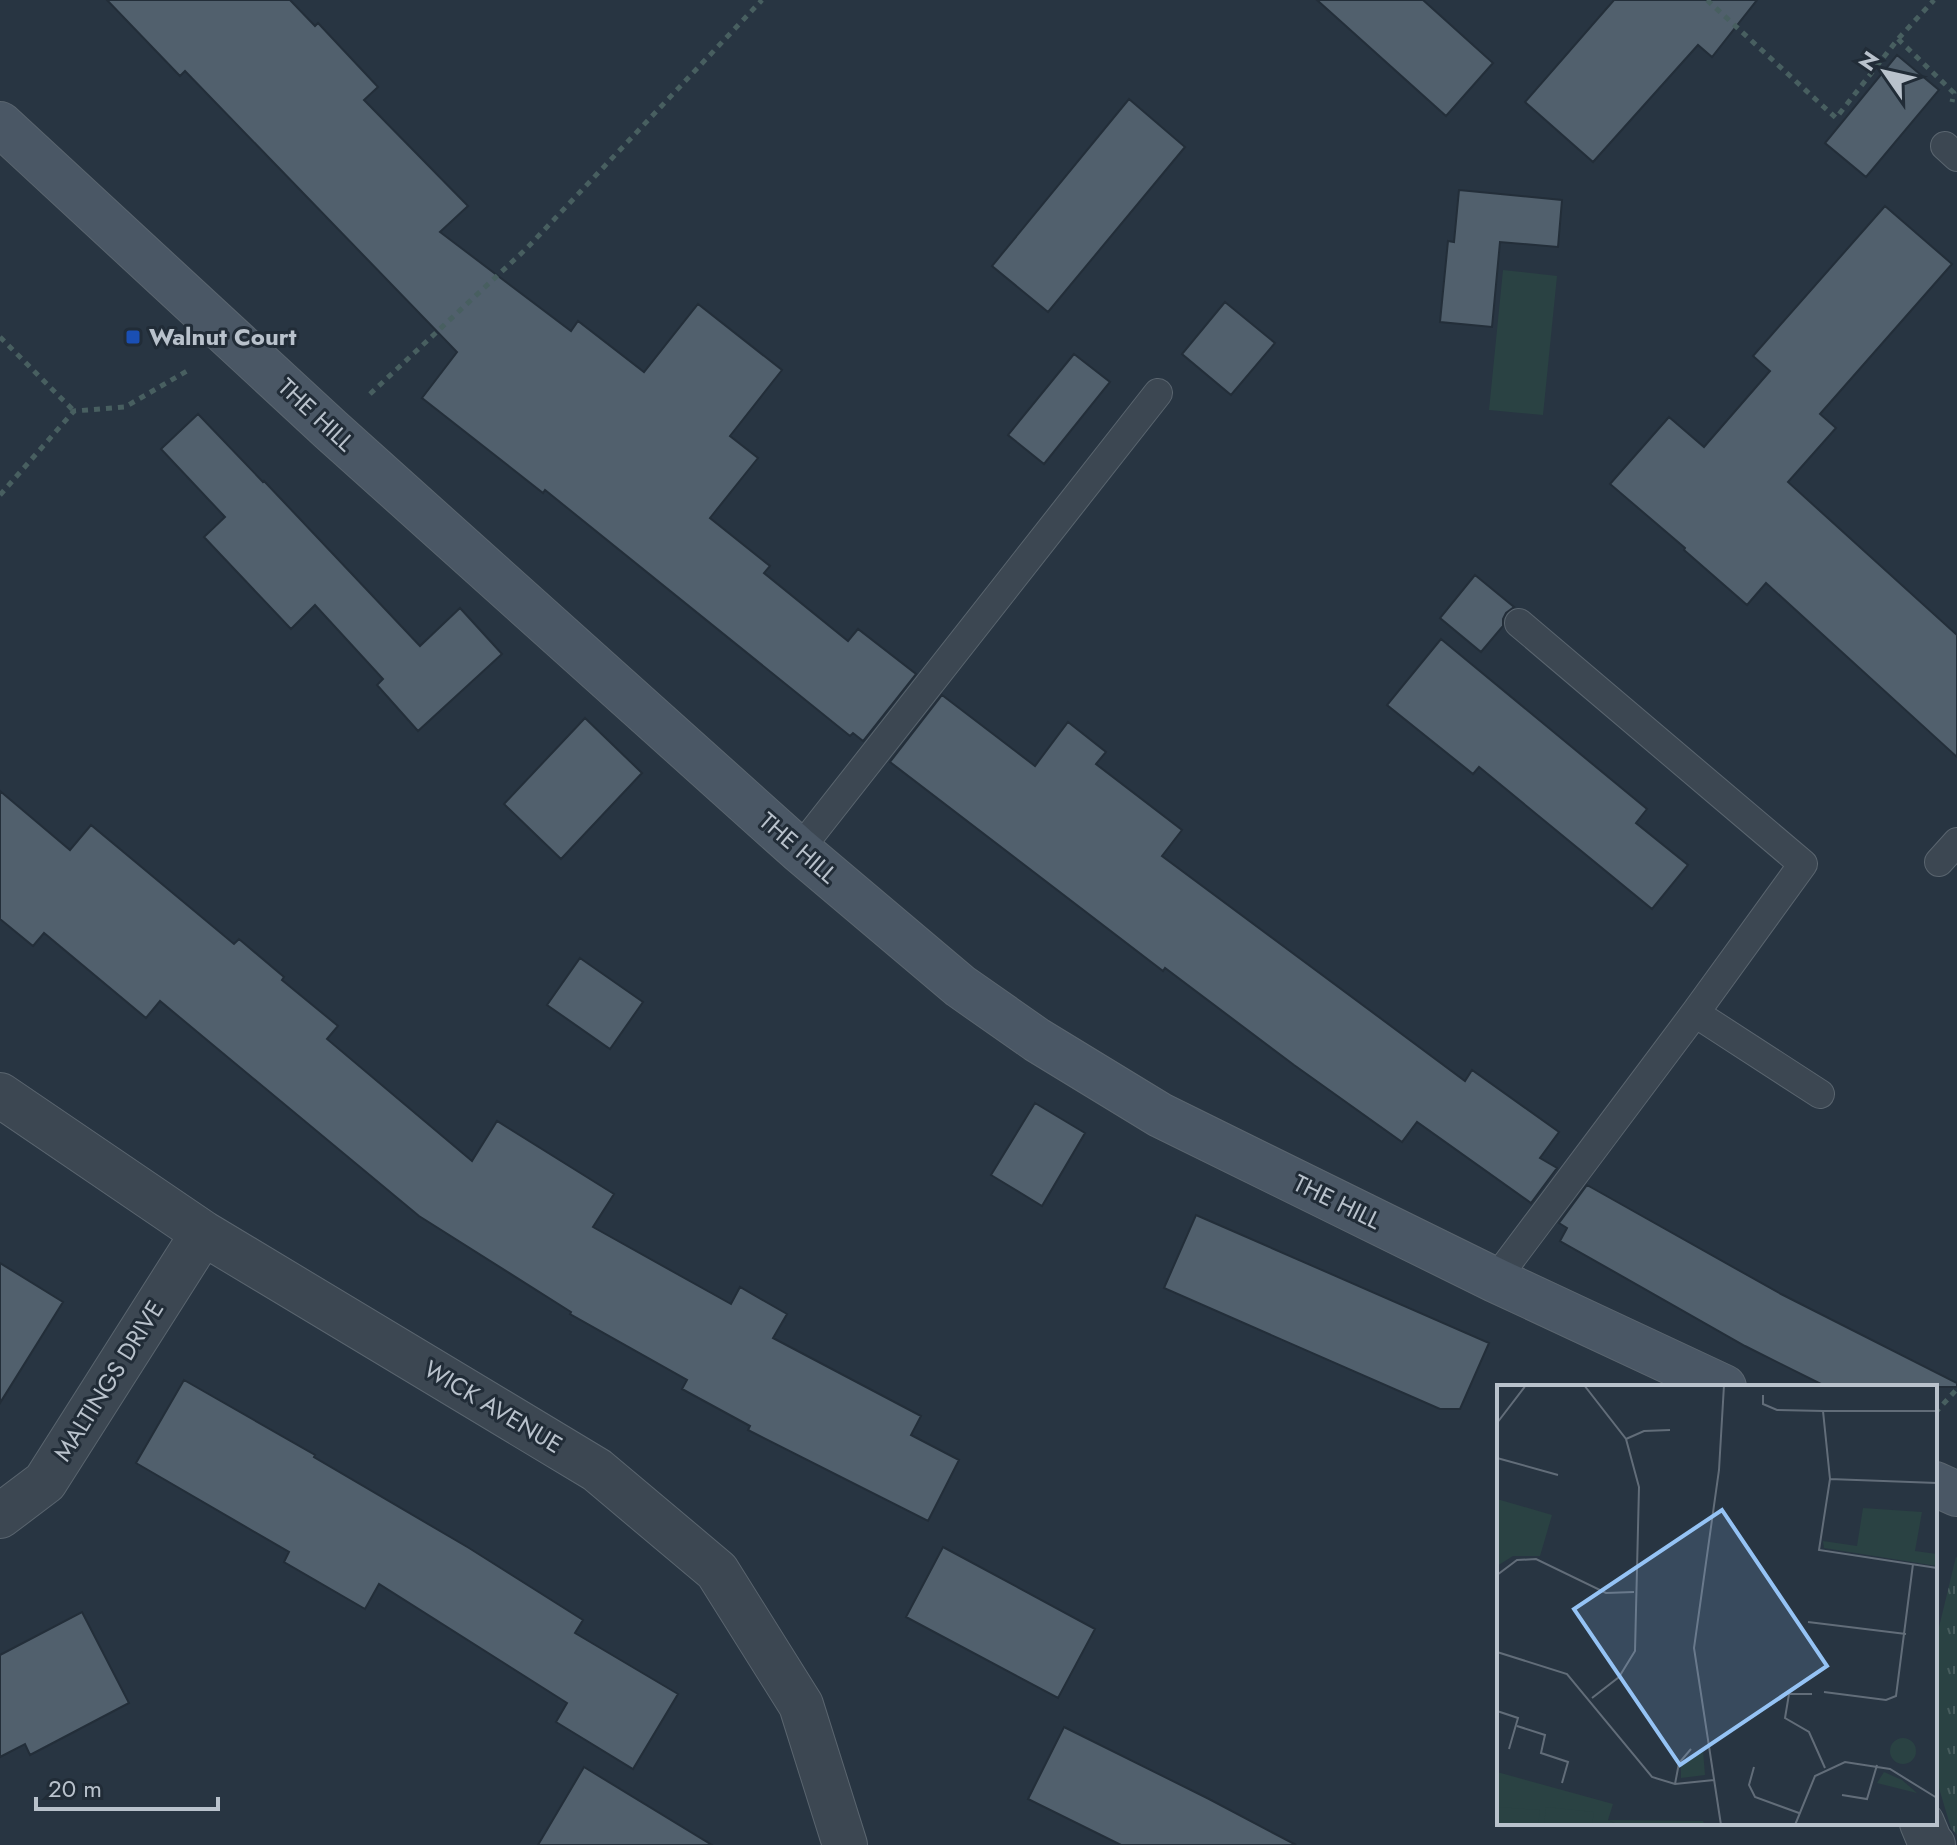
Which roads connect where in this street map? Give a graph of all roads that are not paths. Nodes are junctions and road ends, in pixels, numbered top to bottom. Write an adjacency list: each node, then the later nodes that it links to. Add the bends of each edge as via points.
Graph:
1 (0, 124): 4 (main road, THE HILL)
2 (1158, 393): 4 (lane)
3 (1519, 623): 5 (lane, via 1803,864)
4 (799, 850): 9 (main road, THE HILL, via 960,986 1037,1040 1160,1115)
5 (1695, 1013): 6 (lane); 9 (lane)
6 (1820, 1094)
7 (0, 1095): 8 (street, WICK AVENUE)
8 (203, 1233): 13 (street, MALTINGS DRIVE, via 45,1482); 15 (street, WICK AVENUE, via 597,1470 717,1571 801,1705)
9 (1495, 1280): 10 (main road, THE HILL)
10 (1720, 1385)
11 (1937, 1485): 12 (main road)
12 (1957, 1494)
13 (0, 1516)
14 (1923, 1825): 16 (street)
15 (845, 1845)
16 (1933, 1845)

